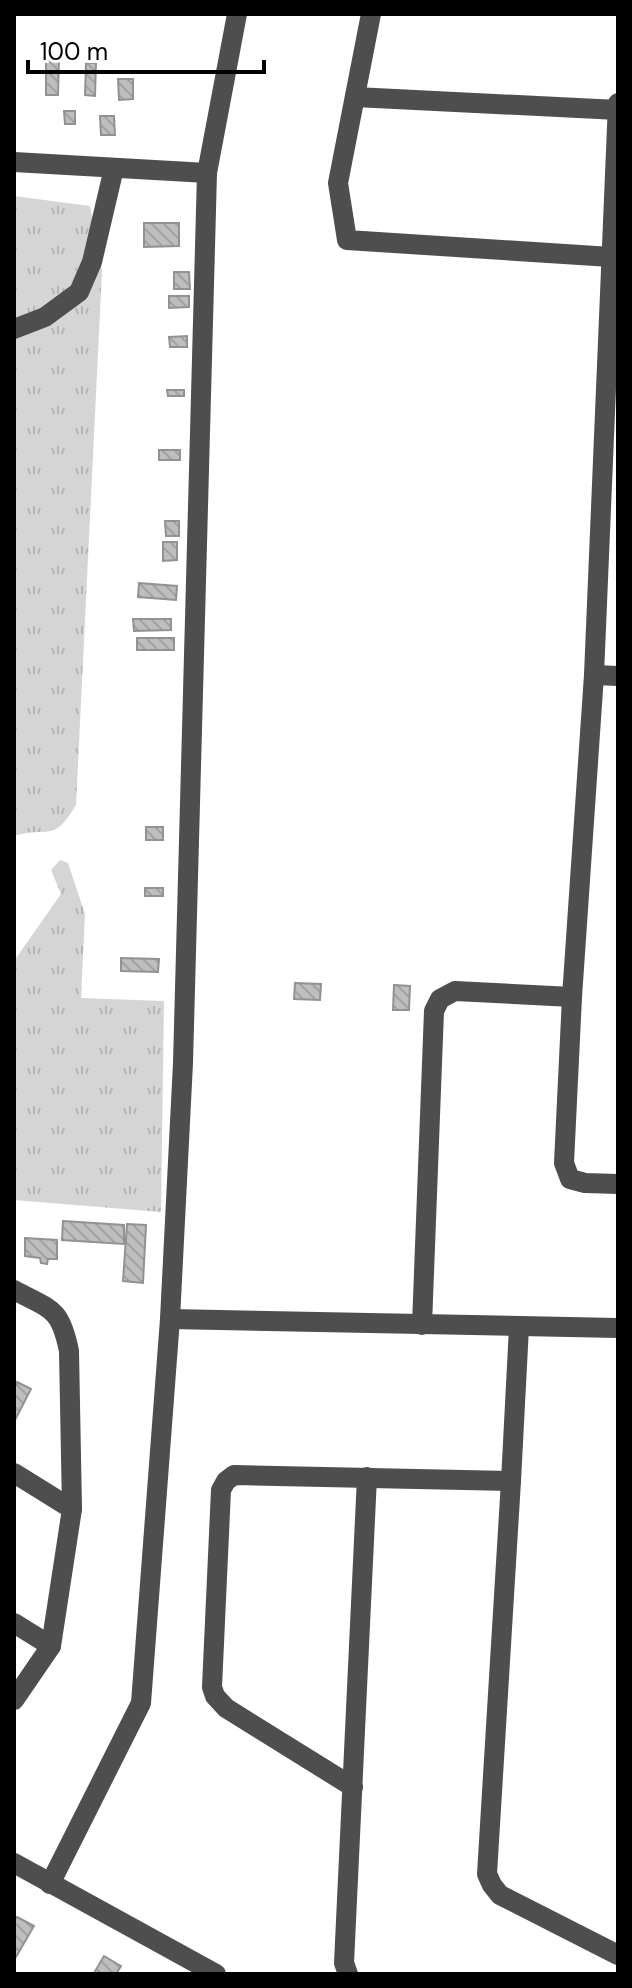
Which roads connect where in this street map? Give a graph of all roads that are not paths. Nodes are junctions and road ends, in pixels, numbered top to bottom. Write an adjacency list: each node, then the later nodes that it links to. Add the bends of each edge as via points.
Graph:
1 (237, 14): 8 (street)
2 (371, 14): 3 (street)
3 (355, 97): 5 (street); 9 (street, via 338,183 347,240)
4 (618, 103): 5 (street)
5 (618, 110): 9 (street)
6 (14, 162): 7 (street)
7 (114, 168): 8 (street); 10 (street, via 92,262 79,292 45,317)
8 (207, 173): 17 (street, via 183,1063)
9 (611, 257): 11 (street)
10 (14, 329)
11 (612, 405): 12 (street)
12 (594, 675): 13 (street); 14 (street)
13 (618, 676)
14 (572, 997): 15 (street, via 564,1163 570,1179); 18 (street, via 455,991 440,999 434,1011)
15 (618, 1184)
16 (14, 1290): 24 (street, via 55,1312 64,1327)
17 (170, 1319): 18 (street); 30 (street, via 141,1703)
18 (422, 1325): 19 (street)
19 (519, 1327): 20 (street); 23 (street)
20 (618, 1328)
21 (14, 1473): 24 (street)
22 (367, 1477): 23 (street); 28 (street); 28 (street, via 234,1475 226,1481 221,1490 212,1687 226,1708)
23 (511, 1481): 31 (street, via 487,1874 500,1895)
24 (72, 1509): 26 (street)
25 (14, 1623): 26 (street)
26 (51, 1646): 27 (street)
27 (14, 1700)
28 (353, 1787): 33 (street, via 344,1963)
29 (14, 1863): 30 (street)
30 (50, 1884): 32 (street)
31 (618, 1955)
32 (216, 1974)
33 (348, 1974)

